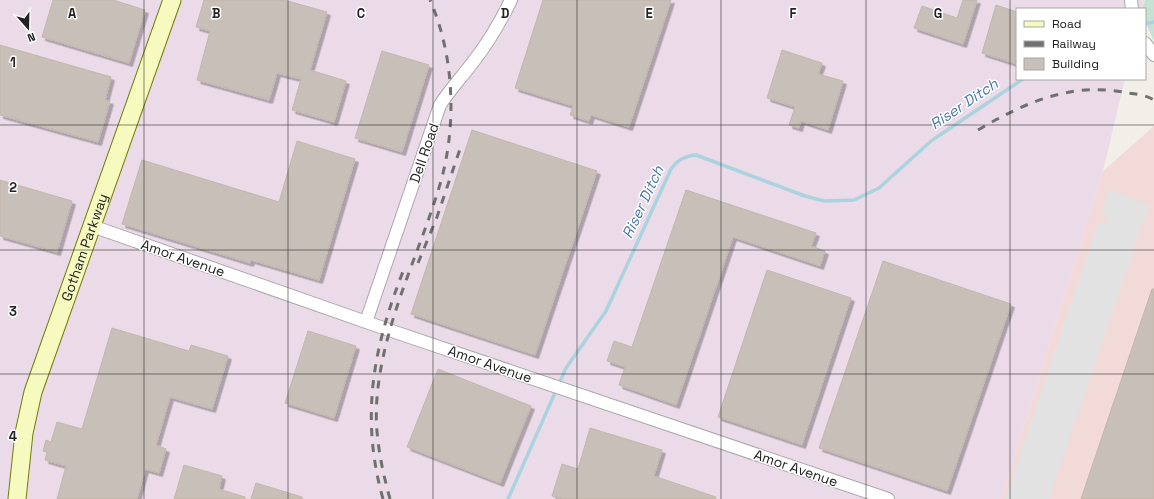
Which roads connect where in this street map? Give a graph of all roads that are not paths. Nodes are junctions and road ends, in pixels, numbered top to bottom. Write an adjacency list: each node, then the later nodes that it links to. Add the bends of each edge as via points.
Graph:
1 (172, 0): 5 (street, Gotham Parkway)
2 (511, 0): 6 (street, Dell Road, via 502,19 440,105)
3 (1146, 44): 4 (street)
4 (1154, 55)
5 (92, 226): 6 (street, Amor Avenue); 7 (street, Gotham Parkway, via 33,392 24,433)
6 (366, 322): 8 (street, Amor Avenue)
7 (17, 499)
8 (888, 499)

